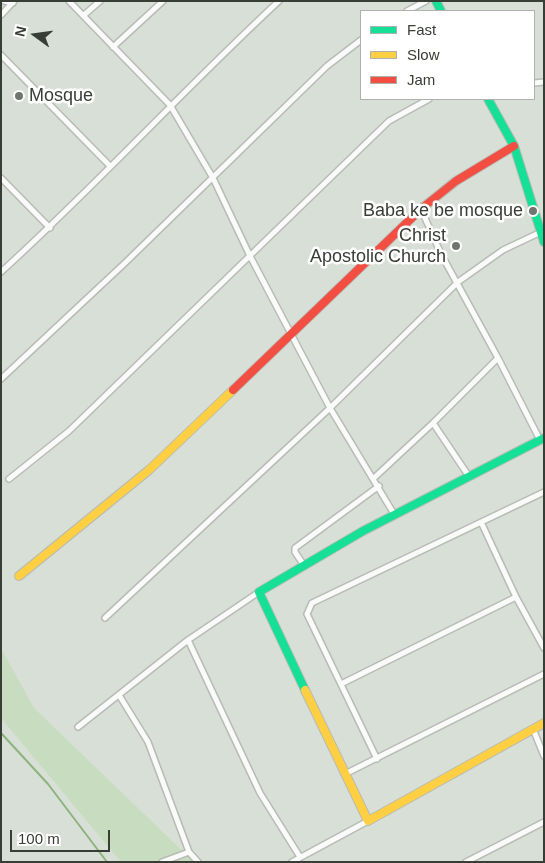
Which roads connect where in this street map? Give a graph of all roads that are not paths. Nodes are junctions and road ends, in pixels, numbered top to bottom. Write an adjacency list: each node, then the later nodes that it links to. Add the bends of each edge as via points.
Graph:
1 (4, 1): 7 (street)
2 (69, 1): 10 (street)
3 (100, 1): 10 (street)
4 (164, 1): 12 (street)
5 (279, 1): 16 (street)
6 (426, 1): 8 (street)
7 (13, 2): 9 (street)
8 (409, 10)
9 (1, 15)
10 (84, 15): 12 (street)
11 (360, 41): 20 (street, via 327,66)
12 (113, 47): 16 (street)
13 (1, 55): 18 (street)
14 (427, 100): 25 (street, via 390,121)
15 (489, 100): 17 (street)
16 (170, 105): 18 (street); 20 (street)
17 (514, 146): 21 (street, via 456,181); 23 (street)
18 (110, 166): 22 (street)
19 (1, 178): 22 (street)
20 (213, 178): 25 (street); 30 (street)
21 (420, 209): 27 (street); 28 (street)
22 (50, 228): 26 (street)
23 (541, 232): 24 (street); 27 (street, via 503,250)
24 (544, 242)
25 (250, 256): 28 (street); 36 (street, via 69,431)
26 (1, 272)
27 (458, 282): 29 (street); 31 (street)
28 (291, 333): 31 (street); 42 (street, via 148,470)
29 (498, 358): 32 (street); 33 (street)
30 (1, 379)
31 (330, 408): 35 (street); 45 (street)
32 (433, 423): 34 (street); 35 (street)
33 (542, 439): 34 (street)
34 (468, 475): 39 (street)
35 (374, 478): 37 (street)
36 (10, 479)
37 (379, 486): 39 (street); 41 (street, via 295,548 294,552)
38 (544, 492): 40 (street)
39 (394, 514): 41 (street)
40 (481, 522): 44 (street); 49 (street, via 312,603 307,614)
41 (303, 564): 43 (street)
42 (19, 576)
43 (259, 592): 46 (street); 56 (street)
44 (516, 597): 47 (street); 49 (street)
45 (105, 618)
46 (188, 640): 50 (street); 60 (street, via 260,794)
47 (544, 648)
48 (544, 674): 55 (street)
49 (341, 684): 55 (street)
50 (119, 695): 52 (street); 59 (street, via 148,742)
51 (544, 723): 53 (street)
52 (78, 727)
53 (533, 728): 54 (street); 57 (street)
54 (544, 756)
55 (377, 759): 56 (street)
56 (345, 774): 57 (street)
57 (368, 820): 60 (street)
58 (544, 822): 64 (street)
59 (189, 852): 61 (street); 62 (street)
60 (300, 857): 63 (street)
61 (162, 862)
62 (198, 862)
63 (292, 862)
64 (466, 862)

